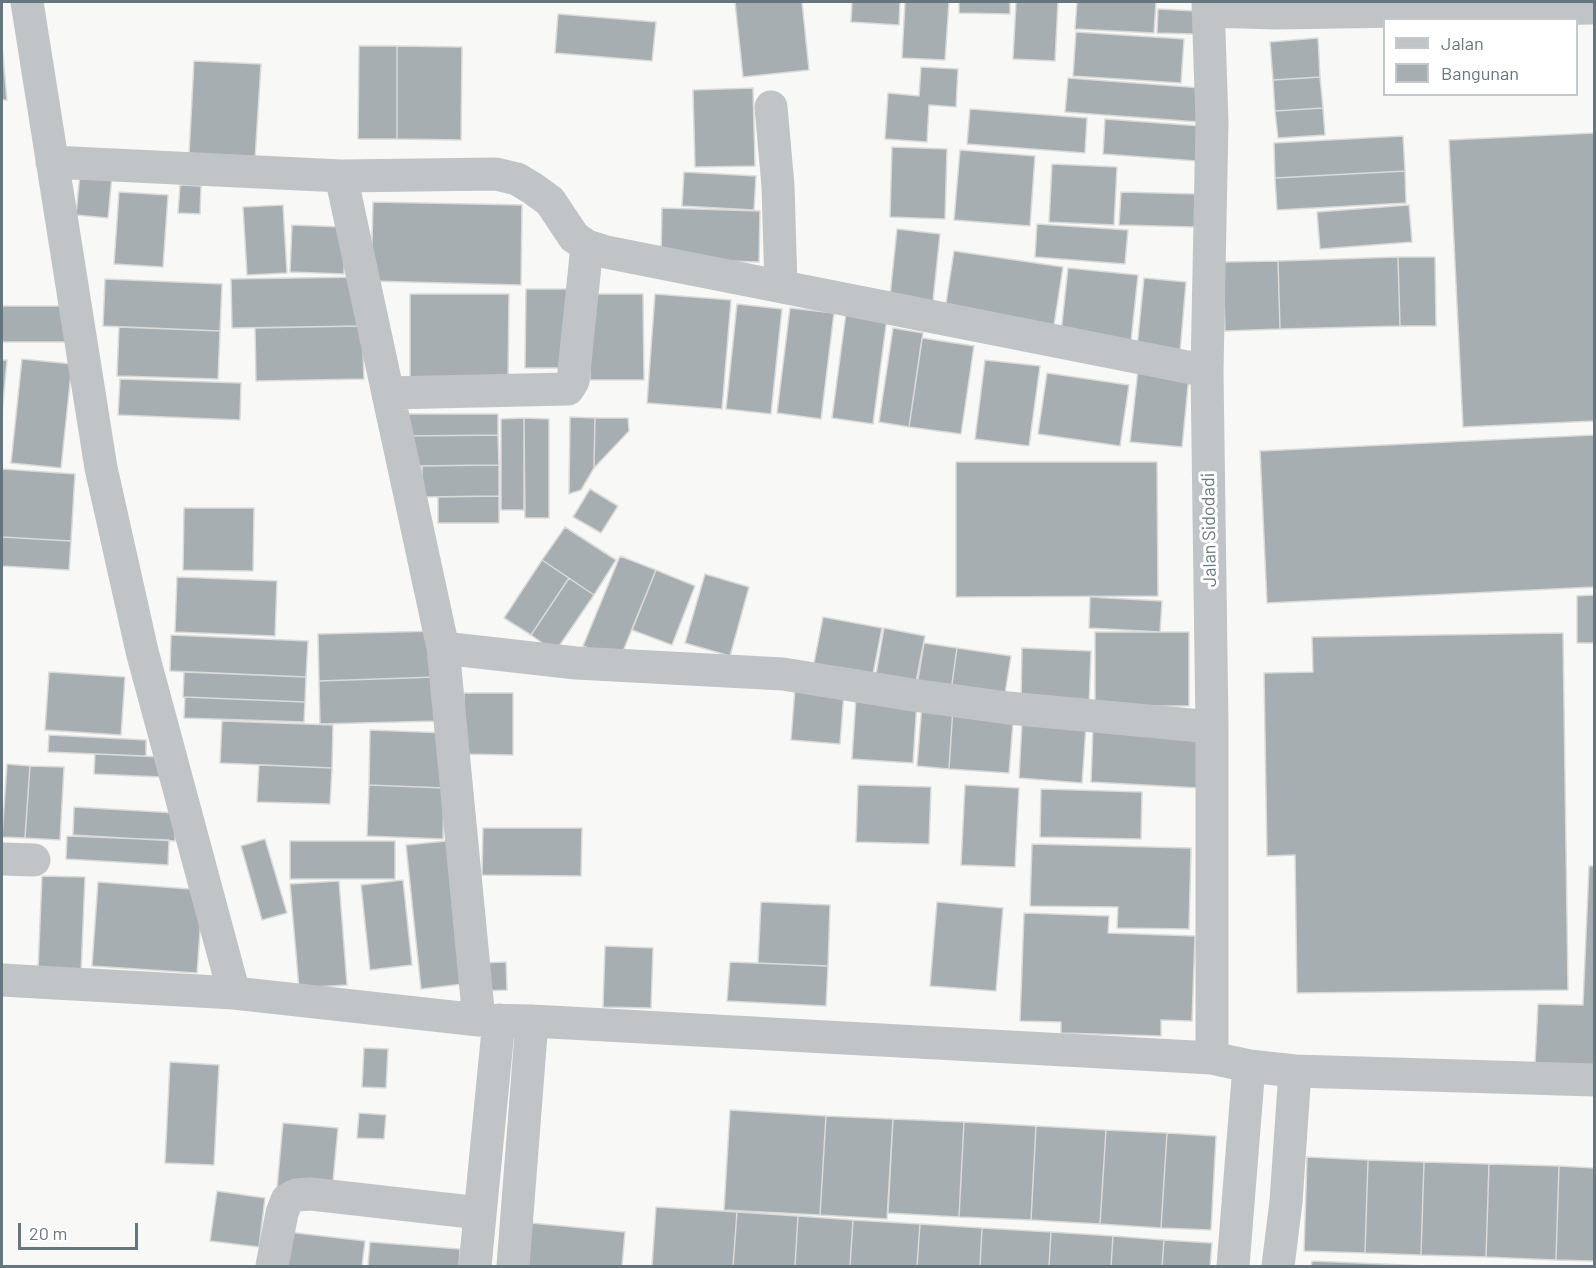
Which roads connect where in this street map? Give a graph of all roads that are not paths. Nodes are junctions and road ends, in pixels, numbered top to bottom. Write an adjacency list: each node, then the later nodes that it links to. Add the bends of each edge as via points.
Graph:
1 (27, 2): 5 (street)
2 (1208, 6): 3 (street, via 1276,13); 9 (street, Jalan Sidodadi, via 1212,122)
3 (1594, 8)
4 (771, 107): 8 (street)
5 (52, 162): 6 (street); 16 (street, via 101,468 142,651)
6 (341, 176): 7 (street, via 496,174 517,179 550,201 574,237); 10 (street)
7 (587, 246): 8 (street); 10 (street, via 573,381 568,389)
8 (781, 286): 9 (street)
9 (1207, 371): 12 (street, Jalan Sidodadi)
10 (388, 393): 11 (street)
11 (443, 648): 12 (street, via 576,663 783,674 1008,708); 17 (street)
12 (1212, 727): 19 (street, Jalan Sidodadi)
13 (2, 859): 14 (street)
14 (34, 860)
15 (2, 980): 16 (street)
16 (234, 993): 17 (street)
17 (489, 1020): 18 (street); 25 (street)
18 (532, 1021): 19 (street); 28 (street)
19 (1212, 1058): 20 (street)
20 (1249, 1066): 21 (street); 24 (street)
21 (1295, 1071): 22 (street); 23 (street)
22 (1594, 1080)
23 (1286, 1202): 24 (street); 30 (street)
24 (1239, 1203): 29 (street)
25 (480, 1213): 26 (street, via 311,1194 296,1196 287,1200 282,1213); 27 (street)
26 (272, 1266)
27 (475, 1266)
28 (513, 1266)
29 (1233, 1266)
30 (1278, 1266)

